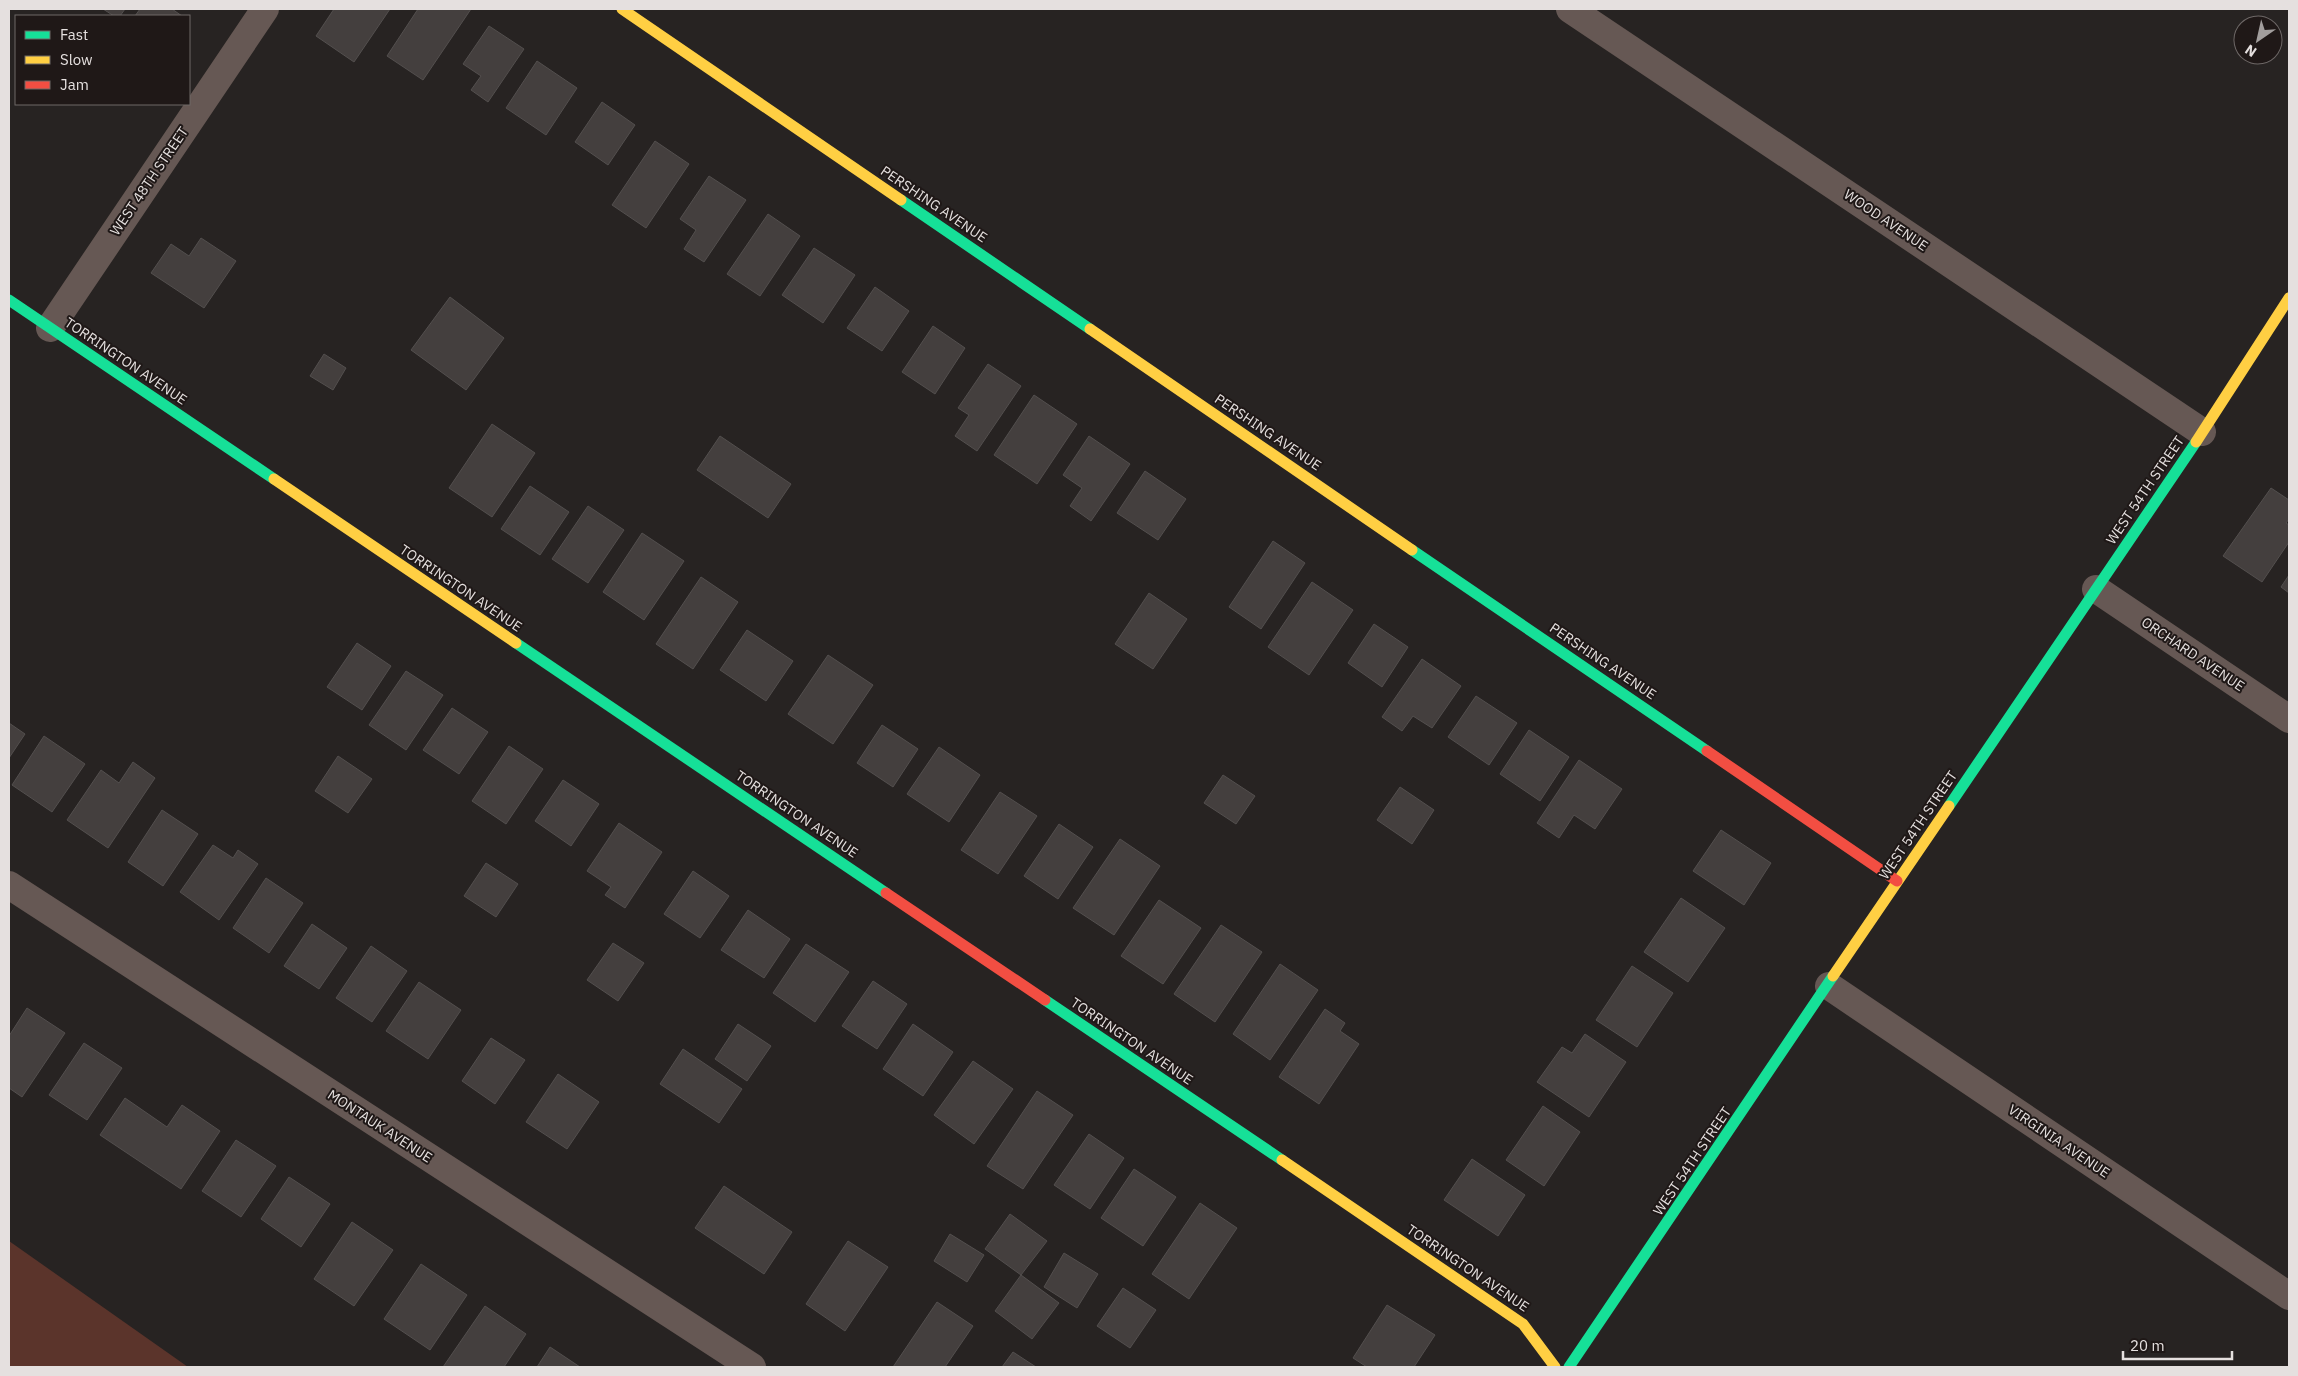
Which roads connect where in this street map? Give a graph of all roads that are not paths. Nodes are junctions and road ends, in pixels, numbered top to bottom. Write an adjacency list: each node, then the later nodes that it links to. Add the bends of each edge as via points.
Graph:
1 (265, 9): 6 (street, WEST 48TH STREET)
2 (622, 9): 10 (street, PERSHING AVENUE)
3 (1570, 9): 7 (street, WOOD AVENUE)
4 (2289, 298): 7 (street, WEST 54TH STREET)
5 (9, 300): 6 (street, TORRINGTON AVENUE)
6 (50, 328): 15 (street, TORRINGTON AVENUE, via 1502,1309 1523,1324)
7 (2202, 432): 8 (street, WEST 54TH STREET)
8 (2096, 589): 9 (street, ORCHARD AVENUE); 10 (street, WEST 54TH STREET)
9 (2289, 719)
10 (1897, 881): 12 (street, WEST 54TH STREET)
11 (9, 885): 14 (street, MONTAUK AVENUE)
12 (1829, 986): 13 (street, VIRGINIA AVENUE); 16 (street, WEST 54TH STREET)
13 (2289, 1296)
14 (752, 1367)
15 (1555, 1367)
16 (1569, 1367)

